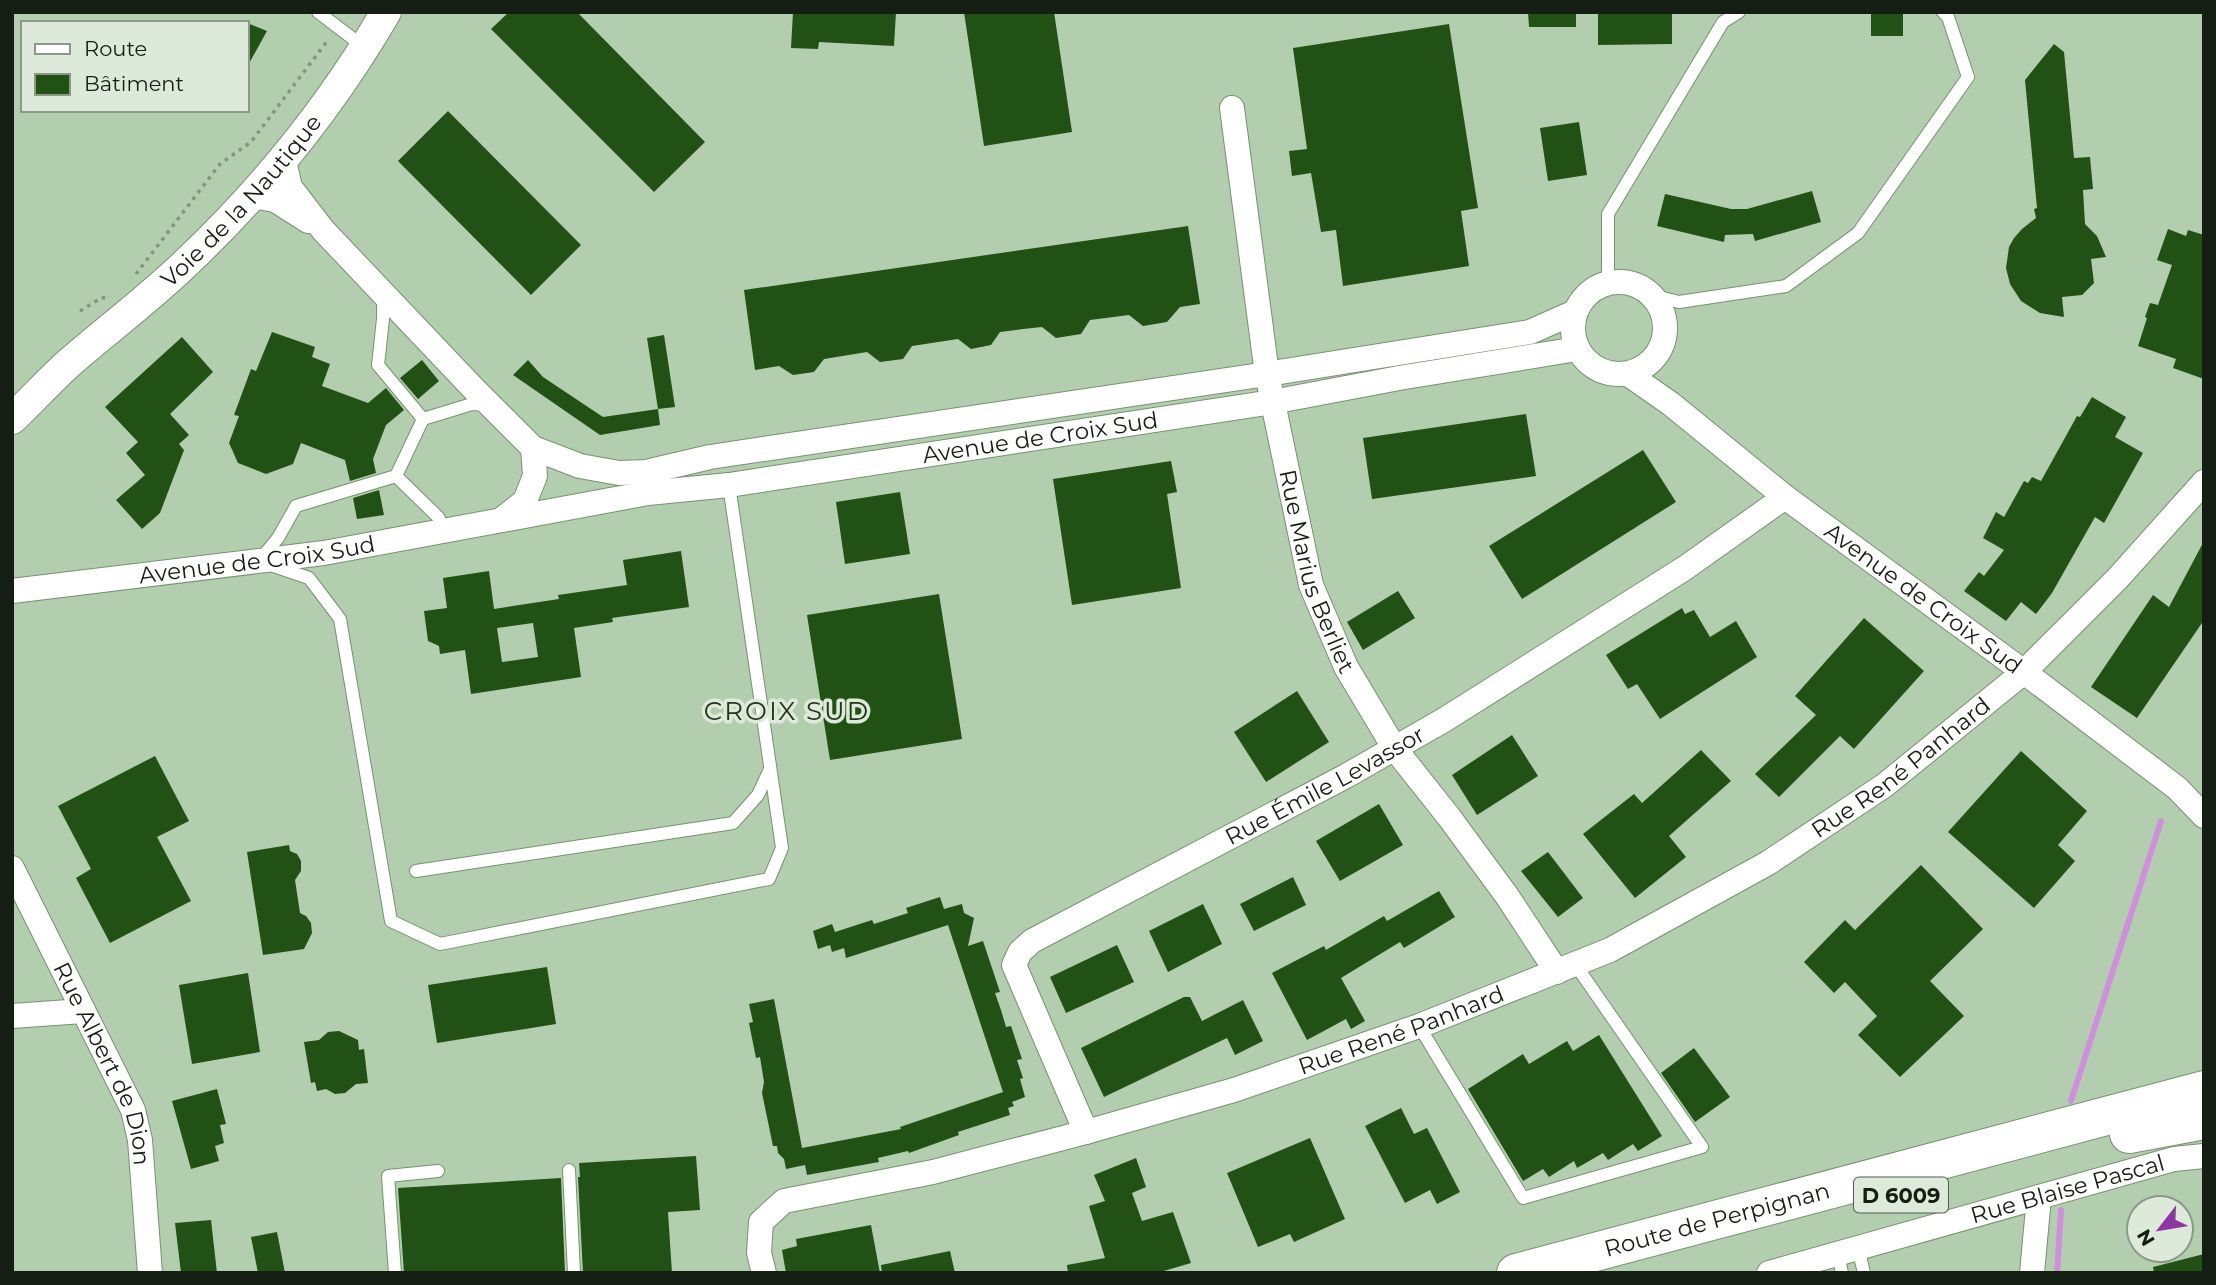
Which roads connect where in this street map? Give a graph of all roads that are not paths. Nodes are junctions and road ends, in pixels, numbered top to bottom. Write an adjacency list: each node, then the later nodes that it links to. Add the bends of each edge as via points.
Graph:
1 (318, 12): 5 (lane)
2 (386, 12): 5 (street, Voie de la Nautique)
3 (1740, 12): 10 (lane, via 1723,22 1608,214)
4 (1943, 12): 12 (lane, via 1968,77 1858,233 1786,286 1679,302)
5 (363, 51): 7 (street, Voie de la Nautique)
6 (1232, 108): 17 (street, Rue Marius Berliet)
7 (284, 161): 8 (street, Voie de la Nautique); 9 (street, Avenue de Croix Sud, via 290,187)
8 (253, 196): 9 (street, Avenue de Croix Sud, via 275,200); 16 (street, Voie de la Nautique, via 186,263)
9 (323, 230): 11 (street, Avenue de Croix Sud)
10 (1608, 283): 12 (street, via 1631,283); 13 (street, via 1588,293)
11 (383, 294): 22 (street, Avenue de Croix Sud); 24 (lane, via 378,365)
12 (1651, 295): 15 (street, via 1664,314 1665,337)
13 (1575, 312): 14 (street); 17 (street, Avenue de Croix Sud, via 1530,332)
14 (1577, 349): 18 (street, via 1590,365 1608,374); 20 (street, Avenue de Croix Sud)
15 (1655, 358): 18 (street); 21 (street, Avenue de Croix Sud, via 1656,383)
16 (68, 364): 19 (street, Voie de la Nautique); 23 (street, Voie de la Nautique)
17 (1268, 374): 20 (street, Rue Marius Berliet); 25 (street, Avenue de Croix Sud, via 710,457 646,472 580,466)
18 (1628, 374): 21 (street, Avenue de Croix Sud)
19 (12, 395)
20 (1272, 402): 28 (street, Avenue de Croix Sud); 35 (street, Rue Marius Berliet, via 1311,585 1346,667)
21 (1671, 404): 29 (street, Avenue de Croix Sud)
22 (489, 405): 24 (lane, via 472,404); 25 (street, Avenue de Croix Sud)
23 (12, 419)
24 (423, 419): 26 (lane)
25 (533, 448): 30 (street, Avenue de Croix Sud, via 535,476 525,501)
26 (396, 476): 31 (lane, via 438,517); 32 (lane, via 296,506)
27 (2204, 482): 34 (street, Rue René Panhard, via 2118,578)
28 (729, 485): 30 (street, Avenue de Croix Sud, via 648,493); 36 (lane)
29 (1785, 497): 34 (street, Avenue de Croix Sud); 35 (street, Rue Émile Levassor, via 1685,568)
30 (500, 520): 31 (street, Avenue de Croix Sud)
31 (445, 531): 32 (street, Avenue de Croix Sud)
32 (259, 561): 33 (street, Avenue de Croix Sud); 36 (lane, via 309,578 340,619 391,921 440,944 769,879 782,848)
33 (12, 591)
34 (2024, 672): 37 (street, Avenue de Croix Sud); 42 (street, Rue René Panhard, via 1885,785 1768,863 1610,950)
35 (1395, 749): 42 (street, Rue Marius Berliet); 48 (street, Rue Émile Levassor, via 1020,952 1014,965)
36 (770, 769): 41 (lane, via 758,795 733,823)
37 (2177, 789): 38 (street, Avenue de Croix Sud); 39 (street, Avenue de Croix Sud)
38 (2204, 797)
39 (2204, 816)
40 (12, 868): 43 (street, Rue Albert de Dion)
41 (416, 872)
42 (1566, 968): 45 (street, Rue René Panhard); 45 (lane, via 1702,1147 1523,1198)
43 (83, 1011): 44 (street); 54 (street, Rue Albert de Dion, via 133,1110 140,1140)
44 (12, 1016)
45 (1419, 1026): 48 (street, Rue René Panhard, via 1234,1090)
46 (2204, 1090): 58 (main road, Route de Perpignan / D 6009)
47 (2204, 1120): 59 (main road, Route de Perpignan / D 6009, via 2036,1157)
48 (1086, 1132): 57 (street, Rue René Panhard, via 933,1172 784,1201 761,1222 759,1253)
49 (2204, 1156): 52 (street, Rue Blaise Pascal, via 2174,1159)
50 (569, 1170): 56 (lane)
51 (438, 1171): 55 (lane, via 388,1176)
52 (2039, 1197): 53 (street, Rue Blaise Pascal); 62 (street)
53 (1846, 1258): 60 (street, Rue Blaise Pascal); 61 (lane)
54 (150, 1273)
55 (395, 1273)
56 (574, 1273)
57 (764, 1273)
58 (1516, 1273)
59 (1598, 1273)
60 (1769, 1273)
61 (1864, 1273)
62 (2032, 1273)

